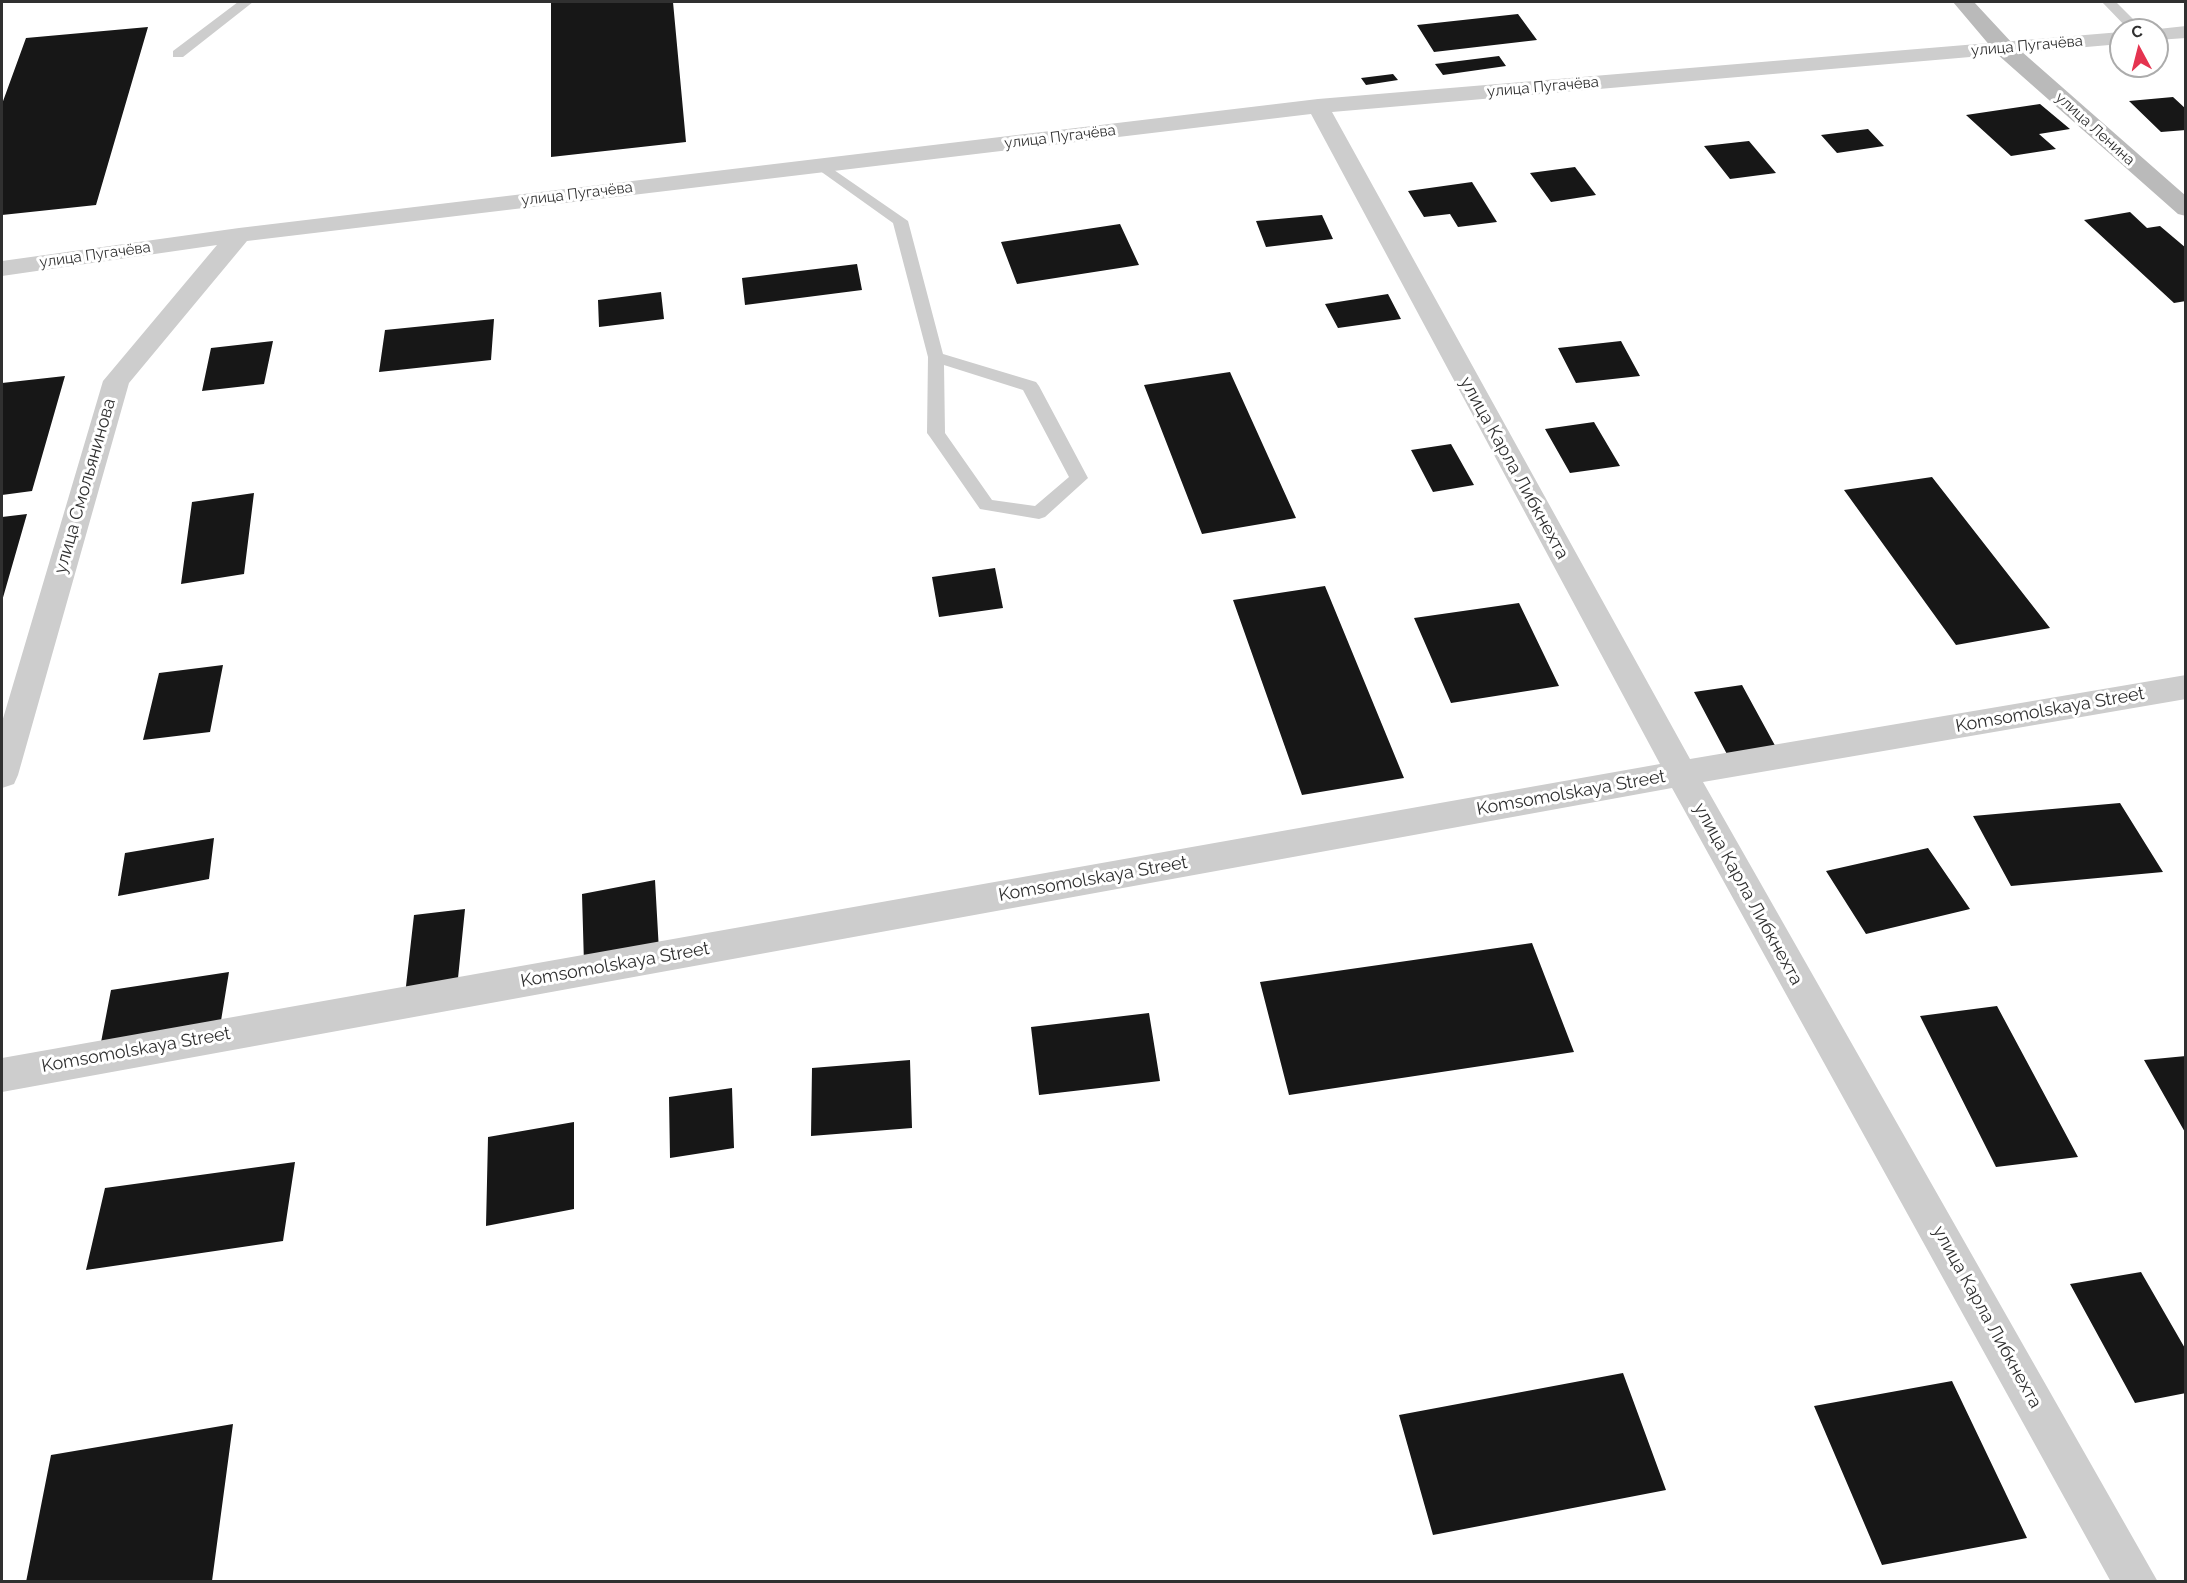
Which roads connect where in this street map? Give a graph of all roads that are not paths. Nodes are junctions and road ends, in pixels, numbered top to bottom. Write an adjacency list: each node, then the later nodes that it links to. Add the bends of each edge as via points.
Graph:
1 (246, 2): 9 (lane)
2 (1963, 2): 8 (street, улица Ленина)
3 (2109, 2): 4 (lane)
4 (2125, 18)
5 (2186, 32): 6 (street)
6 (2169, 33)
7 (2109, 39): 8 (street, улица Пугачёва)
8 (2005, 48): 10 (street, улица Пугачёва); 12 (street, улица Ленина)
9 (178, 54)
10 (1318, 106): 11 (street, улица Пугачёва); 17 (street, улица Карла Либкнехта)
11 (821, 165): 13 (street, улица Пугачёва); 15 (lane, via 900,221)
12 (2186, 209)
13 (239, 235): 14 (street, улица Пугачёва); 18 (street, улица Смольянинова, via 116,381)
14 (2, 268)
15 (936, 357): 15 (lane, via 936,433 987,505 1039,513 1079,478 1030,386)
16 (2186, 687): 17 (street, Komsomolskaya Street)
17 (1680, 773): 19 (street, Komsomolskaya Street); 20 (street, улица Карла Либкнехта)
18 (2, 774)
19 (2, 1075)
20 (2136, 1581)

